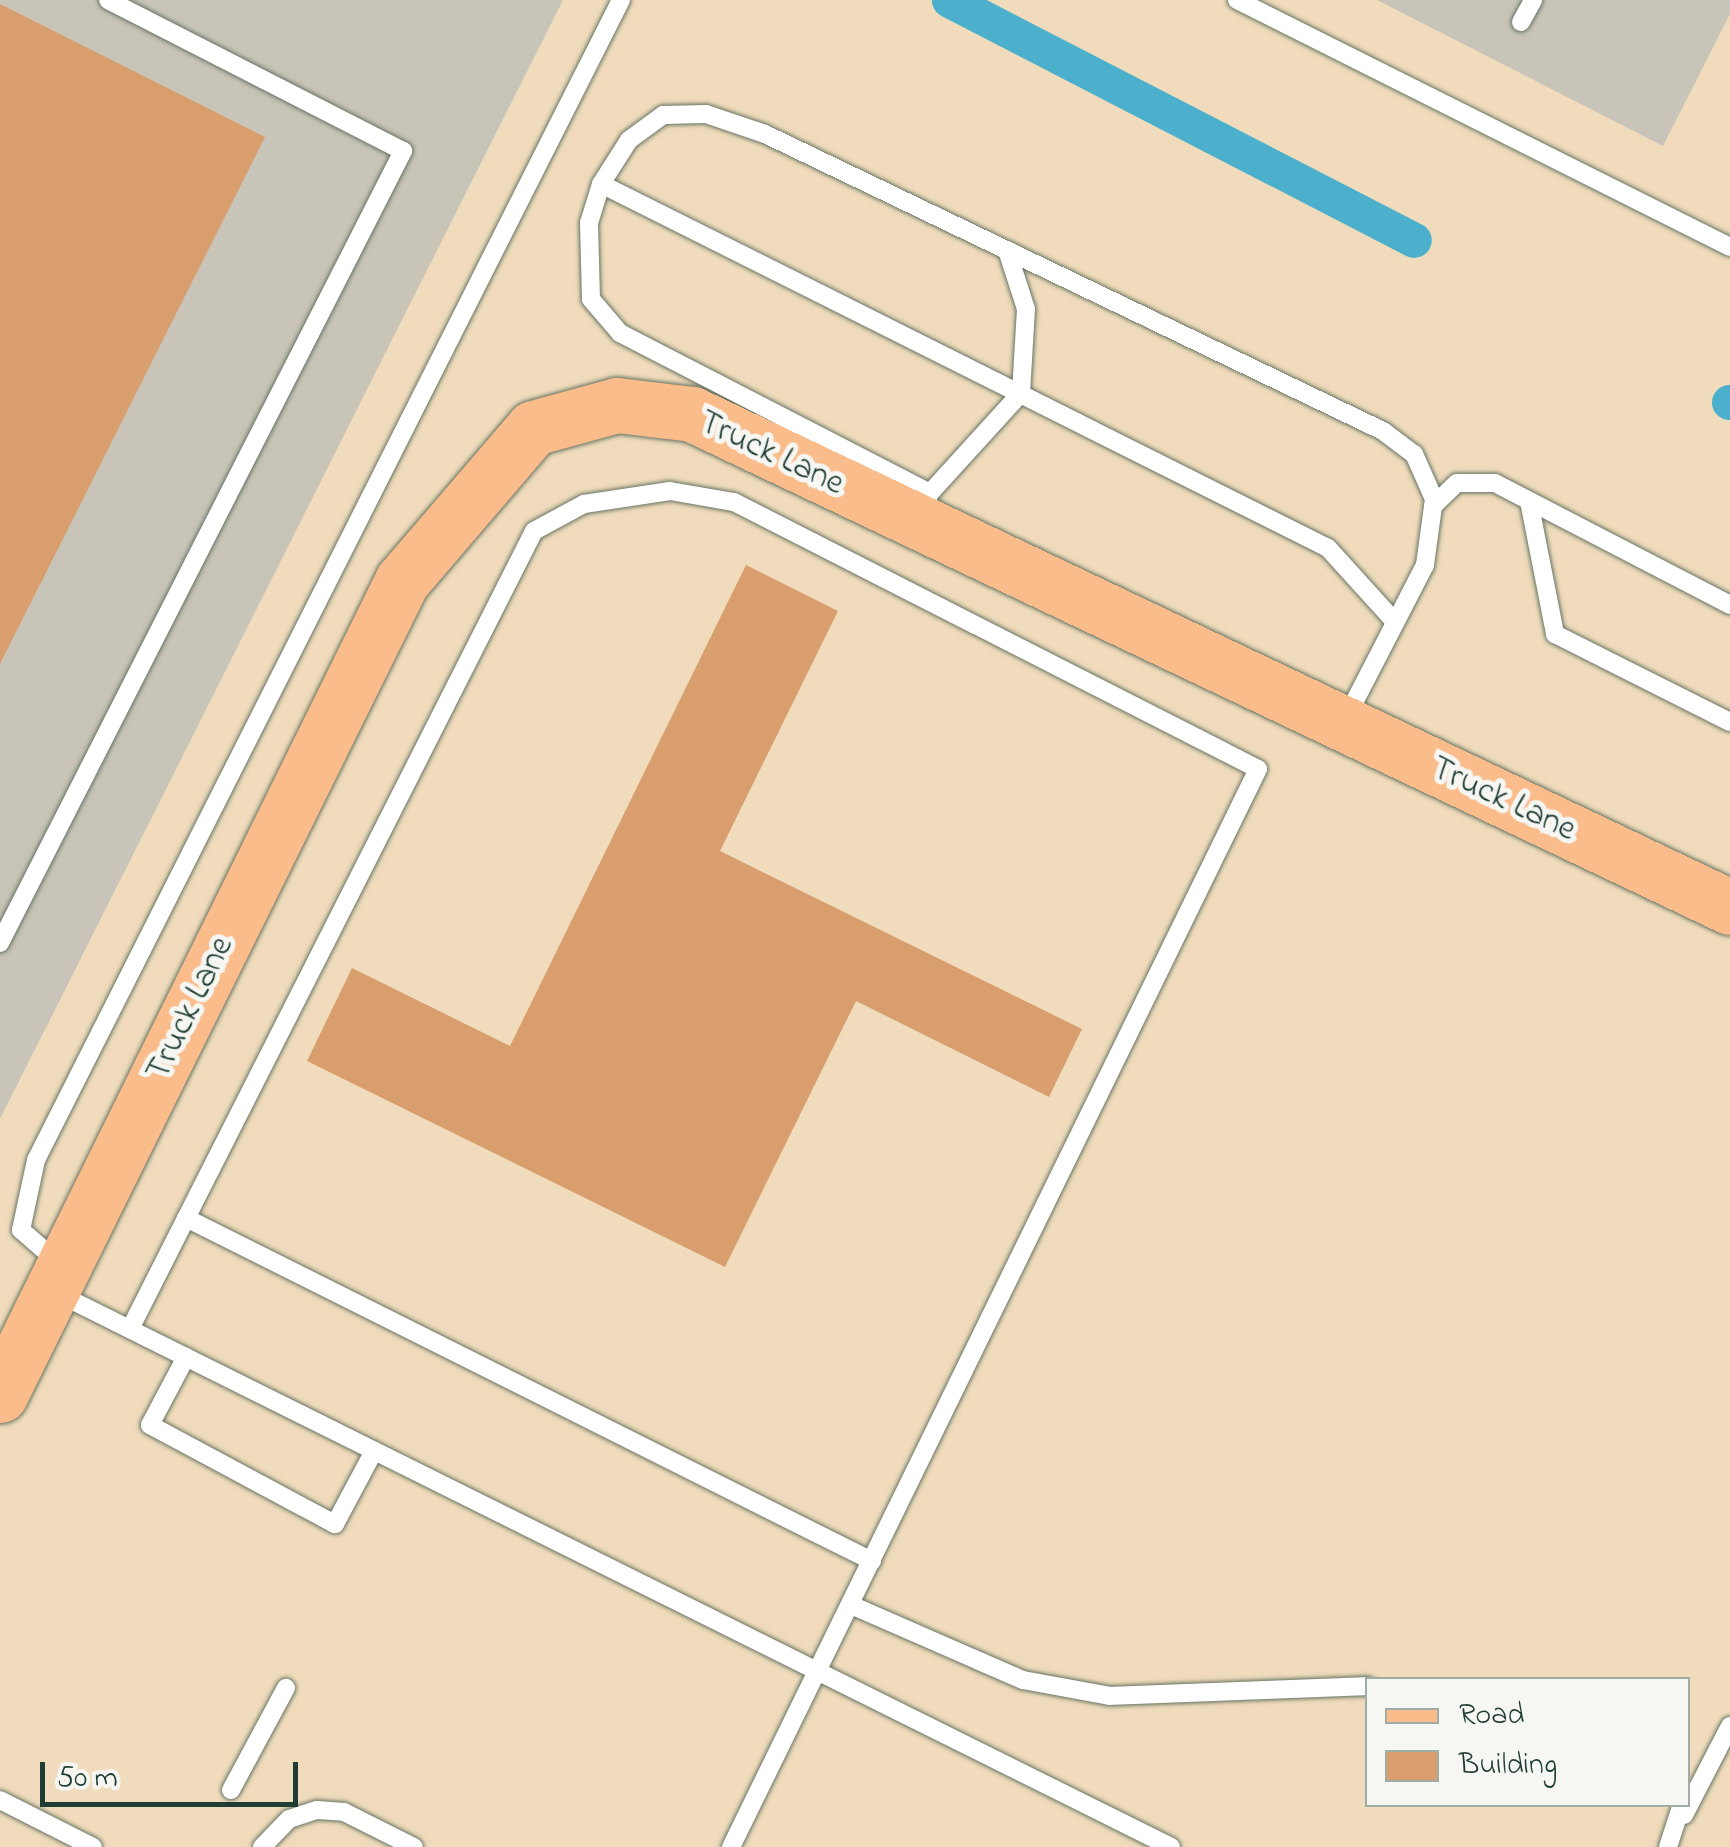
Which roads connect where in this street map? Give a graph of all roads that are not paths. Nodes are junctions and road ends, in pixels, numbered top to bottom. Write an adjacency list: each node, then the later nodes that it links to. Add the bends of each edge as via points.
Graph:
1 (108, 0): 18 (lane, via 403,151)
2 (622, 0): 20 (lane, via 36,1160 21,1230)
3 (1237, 0): 7 (lane)
4 (1533, 0): 5 (lane)
5 (1521, 22)
6 (601, 184): 8 (lane, via 630,140 663,115 706,114); 9 (lane); 12 (lane, via 585,270 591,299 620,333)
7 (1730, 247)
8 (1006, 250): 9 (lane, via 1026,309); 11 (lane, via 1383,430 1414,454)
9 (1021, 393): 12 (lane); 14 (lane, via 1328,548)
10 (1529, 501): 11 (lane, via 1495,483 1457,483); 13 (lane); 15 (lane, via 1555,634)
11 (1433, 506): 14 (lane, via 1425,565)
12 (923, 508): 16 (main road, Truck Lane); 20 (main road, Truck Lane, via 692,414 617,405 533,428 472,489 402,581)
13 (1730, 605)
14 (1395, 622): 16 (lane)
15 (1730, 722)
16 (1342, 724): 17 (main road, Truck Lane)
17 (1730, 907)
18 (0, 943)
19 (186, 1218): 21 (lane); 25 (lane); 25 (lane, via 534,531 584,504 670,490 751,511 1258,769)
20 (58, 1279): 21 (lane); 23 (main road, Truck Lane)
21 (130, 1330): 22 (lane)
22 (186, 1358): 24 (lane); 24 (lane, via 150,1425 335,1524)
23 (0, 1395)
24 (374, 1451): 27 (lane)
25 (872, 1561): 26 (lane)
26 (851, 1605): 27 (lane); 28 (lane, via 1023,1680 1110,1696)
27 (819, 1672): 38 (lane); 39 (lane)
28 (1365, 1686)
29 (286, 1688): 31 (lane)
30 (1730, 1726): 32 (lane)
31 (231, 1790)
32 (1690, 1796)
33 (0, 1800): 35 (lane)
34 (1682, 1810): 40 (lane)
35 (93, 1847)
36 (262, 1847): 37 (lane, via 289,1818 316,1810 344,1812)
37 (414, 1847)
38 (731, 1847)
39 (1171, 1847)
40 (1668, 1847)

